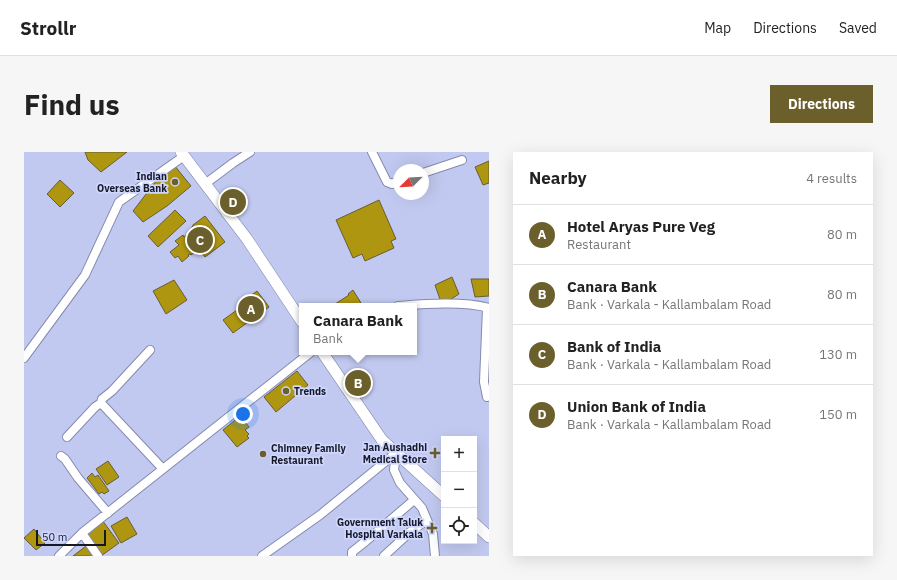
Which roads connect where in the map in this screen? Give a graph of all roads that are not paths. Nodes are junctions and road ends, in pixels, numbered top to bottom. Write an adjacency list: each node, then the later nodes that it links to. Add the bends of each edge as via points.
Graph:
1 (250, 152): 6 (street)
2 (372, 152): 7 (street, via 387,182)
3 (182, 154): 6 (main road); 14 (street, via 119,202 85,275)
4 (462, 160): 5 (street)
5 (429, 171)
6 (205, 184): 10 (main road, via 247,240)
7 (393, 184)
8 (417, 305): 9 (street, via 478,305)
9 (488, 308): 15 (street, via 484,382)
10 (299, 318)
11 (150, 350): 16 (street)
12 (307, 355): 20 (street)
13 (324, 355): 18 (main road, via 382,440)
14 (24, 358)
15 (487, 396)
16 (101, 403): 17 (street); 20 (street)
17 (67, 437)
18 (396, 453): 21 (main road); 22 (street, via 394,470 400,483); 30 (street, via 320,515)
19 (61, 456): 23 (street)
20 (163, 470): 23 (street)
21 (441, 493)
22 (414, 500): 24 (street, via 422,508); 31 (street, via 352,552)
23 (108, 513): 26 (street)
24 (427, 520): 32 (street); 33 (street, via 433,534)
25 (477, 527): 27 (main road)
26 (82, 533): 28 (street); 29 (street)
27 (489, 537)
28 (59, 556)
29 (98, 556)
30 (262, 556)
31 (352, 556)
32 (384, 556)
33 (435, 556)

